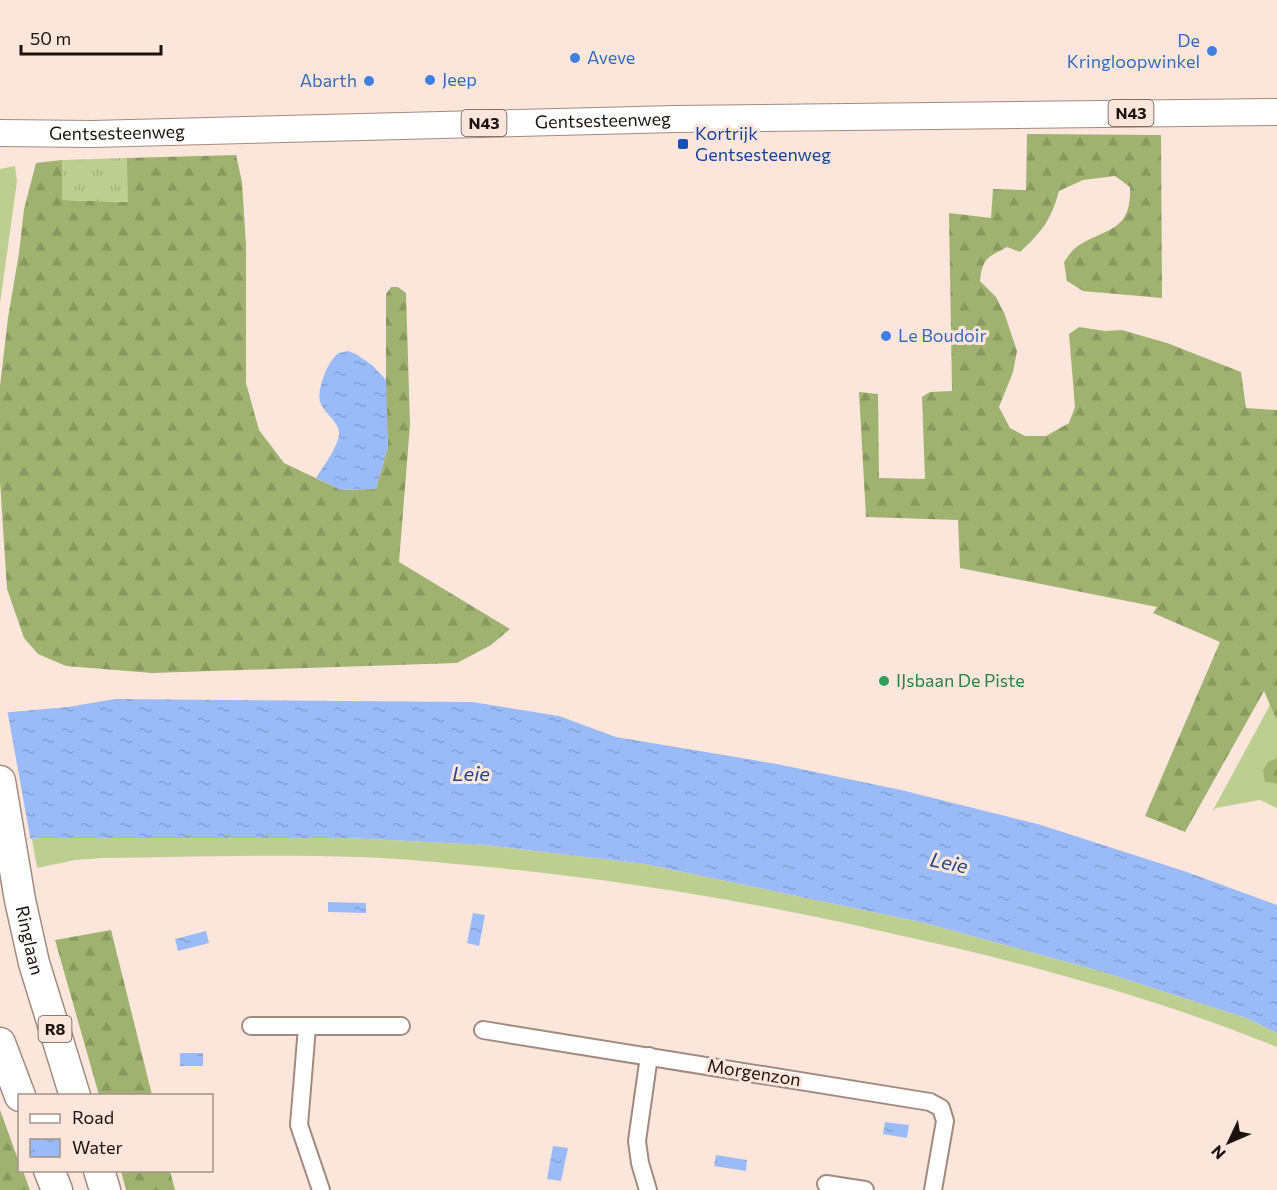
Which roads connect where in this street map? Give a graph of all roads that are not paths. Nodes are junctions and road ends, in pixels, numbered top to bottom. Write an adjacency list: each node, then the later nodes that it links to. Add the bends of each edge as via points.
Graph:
1 (1277, 112): 2 (main road, Gentsesteenweg / N43)
2 (0, 133)
3 (0, 781): 11 (highway, Ringlaan / R8, via 34,963)
4 (251, 1026): 6 (street)
5 (401, 1026): 6 (street)
6 (307, 1027): 17 (street, via 299,1125)
7 (483, 1030): 9 (street, Morgenzon)
8 (0, 1043): 10 (highway)
9 (649, 1056): 18 (street, via 637,1141); 20 (street, Morgenzon, via 930,1102 941,1108 945,1121)
10 (20, 1094)
11 (75, 1094)
12 (50, 1172): 15 (highway)
13 (100, 1172): 16 (highway)
14 (826, 1184): 19 (street)
15 (57, 1190)
16 (105, 1190)
17 (321, 1190)
18 (648, 1190)
19 (863, 1190)
20 (933, 1190)

